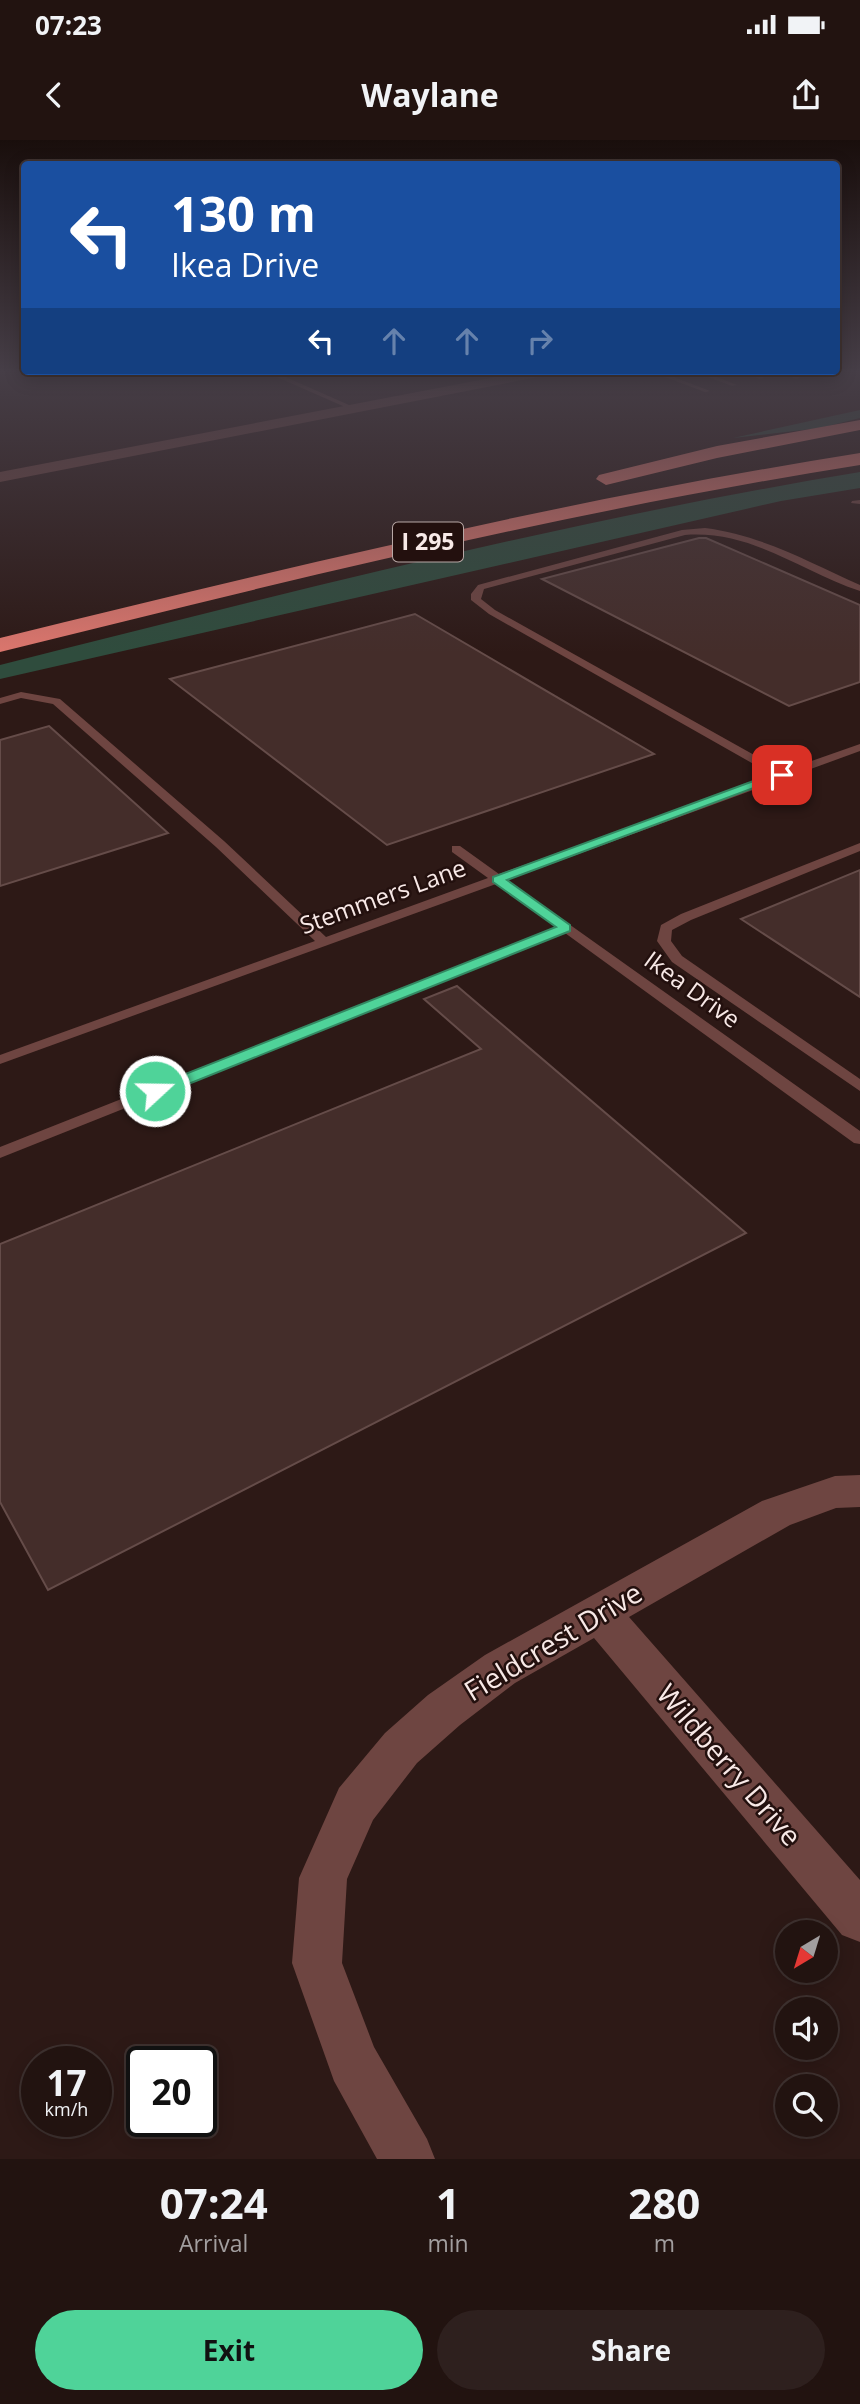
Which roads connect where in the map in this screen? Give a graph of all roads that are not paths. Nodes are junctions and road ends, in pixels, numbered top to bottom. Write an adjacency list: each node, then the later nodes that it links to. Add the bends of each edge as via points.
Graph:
1 (67, 464): 5 (street)
2 (670, 464): 3 (highway, via 588,485)
3 (708, 464)
4 (829, 464): 7 (highway, I 295, via 472,532)
5 (0, 477)
6 (860, 588): 10 (lane, via 742,536 707,529 481,587 476,594 476,600 492,612)
7 (0, 645)
8 (0, 701): 15 (lane, via 21,695 56,701)
9 (860, 747): 10 (lane, Stemmers Lane)
10 (782, 775): 13 (lane, Stemmers Lane)
11 (860, 846): 17 (lane, via 686,917 666,928 664,942 677,959)
12 (456, 849): 13 (lane, Ikea Drive)
13 (498, 879): 14 (lane, Ikea Drive); 15 (lane, Stemmers Lane)
14 (566, 928): 18 (lane, Ikea Drive); 19 (lane)
15 (324, 942): 16 (lane, Stemmers Lane)
16 (0, 1060)
17 (860, 1086)
18 (860, 1139)
19 (0, 1153)
20 (860, 1492): 21 (street, Fieldcrest Drive, via 835,1492 776,1513)
21 (598, 1612): 22 (street, Wildberry Drive); 23 (street, Fieldcrest Drive, via 500,1669 401,1748 356,1804 323,1878 317,1963 353,2062)
22 (860, 1917)
23 (407, 2159)

